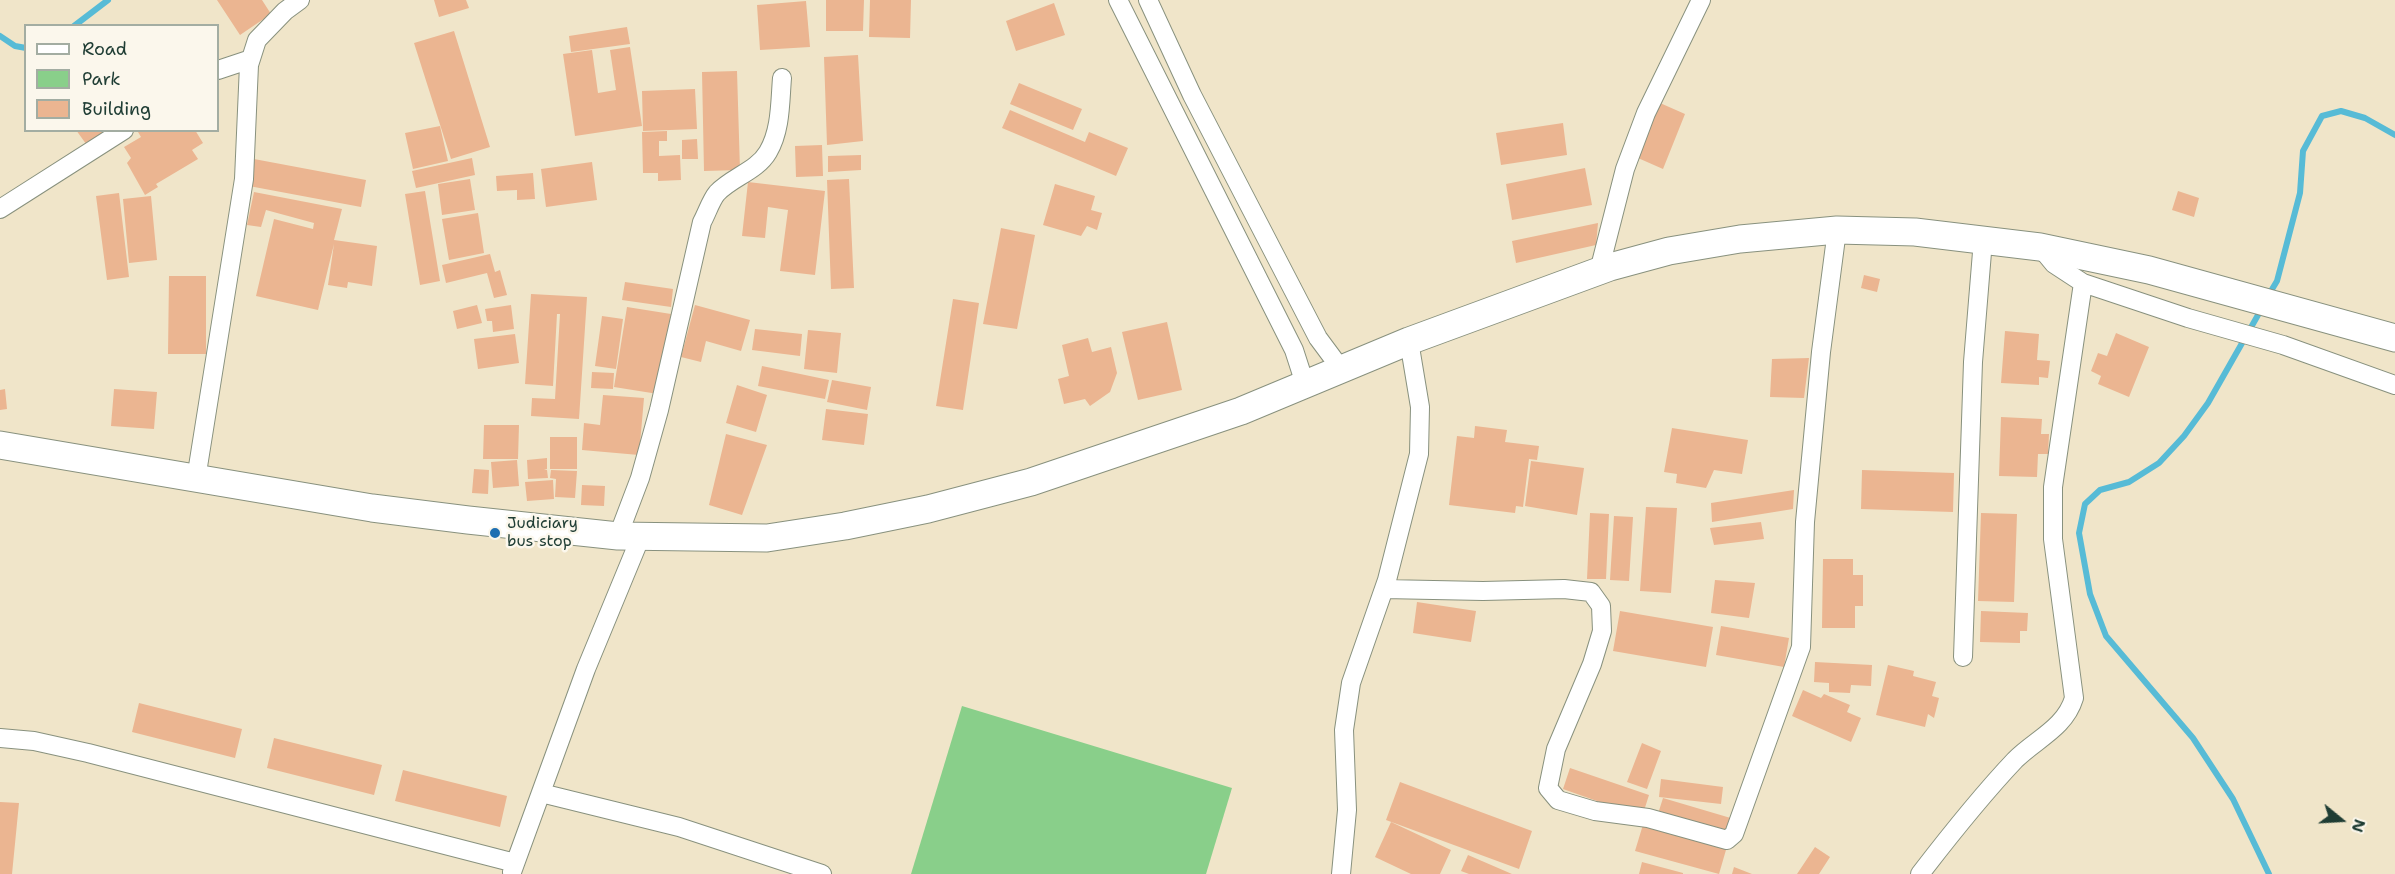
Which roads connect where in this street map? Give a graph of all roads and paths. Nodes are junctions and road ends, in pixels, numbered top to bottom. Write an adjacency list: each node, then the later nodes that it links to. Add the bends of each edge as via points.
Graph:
1 (300, 0): 5 (street, via 257,40)
2 (1118, 0): 18 (street, via 1294,350)
3 (1148, 0): 17 (street, via 1192,94 1313,327)
4 (1701, 0): 13 (street, via 1646,113 1625,169)
5 (251, 59): 6 (street); 21 (street, via 244,179)
6 (219, 70)
7 (782, 78): 22 (street, via 775,140 755,166 716,194 702,222)
8 (121, 132): 9 (street)
9 (0, 209)
10 (1837, 230): 11 (main road, via 1915,232); 13 (main road, via 1740,239 1669,251); 23 (street, via 1805,522 1801,646 1734,834 1728,840 1648,818 1594,811 1558,800 1548,788 1556,749 1602,631 1601,606 1590,592)
11 (1983, 240): 12 (main road); 24 (street, via 1973,362)
12 (2040, 247): 14 (street, via 2054,264); 15 (main road, via 2149,270)
13 (1599, 271): 16 (main road)
14 (2083, 283): 19 (street, via 2283,345); 30 (street, via 2053,487 2053,539 2074,698 2070,713 2017,758 1965,815)
15 (2395, 338)
16 (1409, 341): 17 (main road); 23 (street, via 1420,407 1419,454)
17 (1341, 369): 18 (main road)
18 (1305, 384): 22 (main road, via 1241,411 1031,482 928,509 767,538)
19 (2395, 385)
20 (0, 445): 21 (main road)
21 (196, 479): 22 (main road, via 372,508)
22 (629, 536): 26 (street)
23 (1384, 589): 29 (street, via 1351,683 1346,711 1347,810)
24 (1964, 657)
25 (0, 738): 27 (street, via 88,753)
26 (541, 793): 27 (street); 28 (street, via 679,827)
27 (513, 868)
28 (822, 874)
29 (1341, 874)
30 (1920, 874)

